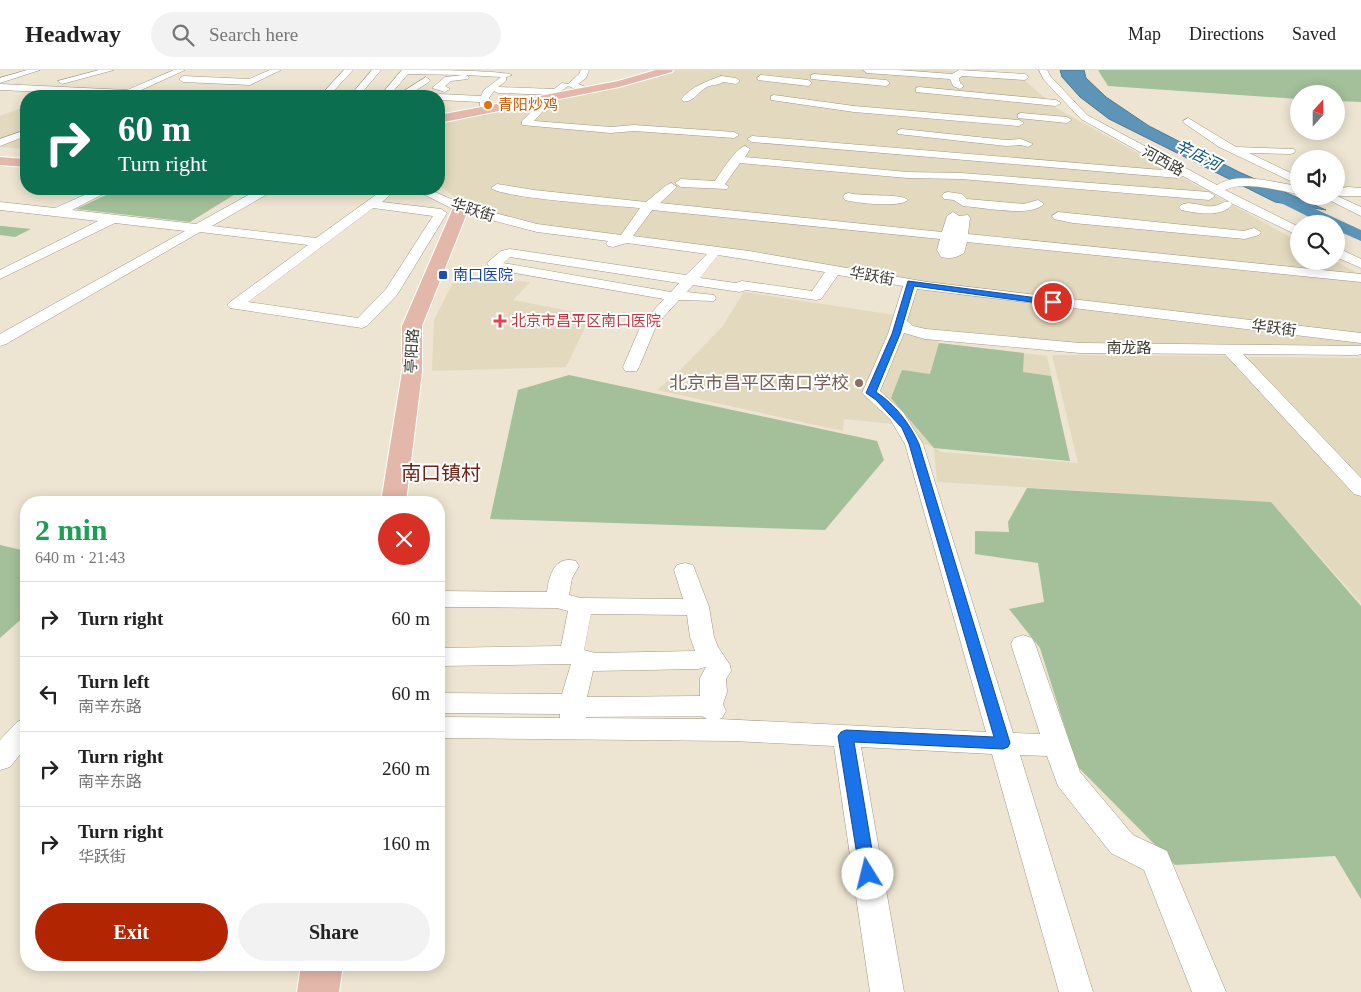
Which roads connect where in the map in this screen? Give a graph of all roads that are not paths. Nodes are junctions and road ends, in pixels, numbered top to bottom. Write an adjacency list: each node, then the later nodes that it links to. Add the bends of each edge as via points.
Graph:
1 (36, 70): 22 (street)
2 (110, 70): 31 (street)
3 (164, 70): 37 (street, via 134,82)
4 (271, 70): 25 (street)
5 (277, 70): 32 (street)
6 (349, 70): 48 (street)
7 (378, 70): 49 (street)
8 (443, 70): 17 (street); 18 (street)
9 (585, 70): 42 (street)
10 (660, 70): 42 (main road, via 636,78)
11 (668, 70): 54 (main road, via 619,84)
12 (770, 70): 33 (street)
13 (874, 70): 24 (street); 36 (street)
14 (991, 70): 21 (street)
15 (1043, 70): 93 (street, 河西路, via 1084,117)
16 (204, 71): 23 (street); 25 (street)
17 (409, 71): 50 (street)
18 (474, 72): 26 (street); 43 (street, via 471,77 461,77)
19 (727, 73): 29 (street, via 722,76)
20 (1015, 73): 21 (street); 27 (street, via 1014,85); 28 (street)
21 (1002, 74): 27 (street)
22 (19, 75): 30 (street); 31 (street)
23 (182, 75): 32 (street); 37 (street); 46 (street)
24 (931, 75): 27 (street); 61 (street)
25 (259, 76): 32 (street)
26 (509, 76): 42 (street); 60 (street, via 487,92)
27 (959, 77): 39 (street); 55 (street)
28 (1025, 77)
29 (738, 80): 33 (street); 53 (street); 57 (street, via 701,83)
30 (0, 81)
31 (62, 81): 40 (street)
32 (250, 81): 47 (street, via 258,82)
33 (758, 81): 34 (street)
34 (812, 81): 36 (street); 58 (street)
35 (464, 82): 43 (street)
36 (867, 82): 38 (street); 59 (street)
37 (150, 83): 45 (street)
38 (889, 83)
39 (936, 84)
40 (88, 85)
41 (0, 86): 44 (street)
42 (573, 87): 54 (street); 60 (main road)
43 (443, 89): 51 (street, via 425,80); 60 (street)
44 (85, 90)
45 (132, 90)
46 (156, 90)
47 (246, 90)
48 (330, 90)
49 (360, 90)
50 (390, 90)
51 (410, 90)
52 (498, 90): 54 (street)
53 (723, 92)
54 (544, 95): 64 (main road); 71 (street, via 545,103 526,122 611,130 634,128)
55 (1029, 95): 61 (street); 62 (street); 67 (street)
56 (774, 98): 58 (street)
57 (686, 99)
58 (791, 100): 59 (street)
59 (853, 100): 61 (street, via 854,108)
60 (485, 104): 64 (main road)
61 (910, 104): 67 (street)
62 (1056, 109): 66 (street); 67 (street)
63 (445, 110): 64 (street)
64 (463, 113): 65 (main road)
65 (445, 117)
66 (1070, 118)
67 (1020, 119): 72 (street)
68 (1188, 121): 75 (street)
69 (902, 132): 72 (street, via 1006,144)
70 (20, 135): 73 (street)
71 (734, 135)
72 (1013, 142): 74 (street)
73 (0, 143)
74 (1028, 144)
75 (1234, 150): 76 (street); 85 (street)
76 (1290, 151)
77 (0, 160): 80 (main road)
78 (736, 160): 83 (street); 93 (street, via 753,138 816,140 1174,174); 107 (street, via 721,186 676,185)
79 (1088, 160): 82 (street)
80 (20, 162)
81 (1187, 162): 86 (street)
82 (1131, 166)
83 (867, 171): 87 (street); 87 (street, via 853,198)
84 (961, 176): 87 (street); 100 (street); 109 (street)
85 (1290, 178)
86 (1233, 184): 89 (street); 93 (street, via 1226,184)
87 (878, 185): 102 (street)
88 (497, 188): 107 (street)
89 (1290, 189)
90 (1345, 190): 92 (street)
91 (1345, 192): 99 (street)
92 (1361, 192)
93 (1213, 193): 100 (street); 104 (street); 116 (street, 河西路)
94 (445, 194): 117 (street, 华跃街, via 488,210 529,220)
95 (94, 195): 111 (street)
96 (257, 195): 115 (street)
97 (383, 195): 103 (street)
98 (432, 195): 110 (street, 华跃街)
99 (1360, 198)
100 (1038, 199): 101 (street); 109 (street, via 1025,208 963,202)
101 (1094, 199)
102 (902, 200)
103 (370, 204): 103 (street, via 346,222 234,305 362,323 392,292 441,213)
104 (1226, 205): 108 (street, via 1216,210); 113 (street, via 1245,216 1261,232 1245,236)
105 (1340, 205): 112 (street)
106 (0, 206): 111 (street)
107 (649, 206): 117 (street); 118 (street)
108 (1170, 206)
109 (956, 207): 118 (street)
110 (461, 208): 117 (street, 华跃街, via 538,228); 142 (main road, 亭阳路, via 412,326 412,372)
111 (57, 212): 114 (street)
112 (1361, 212)
113 (1058, 216)
114 (112, 219): 115 (street); 127 (street)
115 (198, 228): 119 (street); 137 (street)
116 (1290, 228)
117 (626, 236): 125 (street, via 611,244); 126 (street, 华跃街); 135 (street, 华跃街, via 727,246 1041,294)
118 (955, 236): 120 (street)
119 (312, 241)
120 (1045, 246): 123 (street); 129 (street, via 1086,243)
121 (712, 256): 130 (street)
122 (1345, 256): 124 (street)
123 (1046, 260)
124 (1361, 264)
125 (588, 265): 128 (street); 128 (street, via 510,253 494,263); 130 (street)
126 (834, 270): 130 (street, via 816,296); 131 (street, 华跃街)
127 (0, 275)
128 (574, 278): 132 (street)
129 (1361, 278)
130 (689, 280): 132 (street)
131 (911, 283): 134 (street); 136 (street, 华跃街)
132 (676, 296): 133 (street); 140 (street, via 650,324)
133 (709, 298)
134 (900, 323): 138 (street, 南龙路, via 907,329 924,334 1056,347); 158 (street, via 871,393 906,426 914,444)
135 (1361, 332)
136 (1361, 338)
137 (0, 341)
138 (1229, 349): 139 (street, 南龙路); 141 (street)
139 (1361, 350)
140 (631, 368)
141 (1361, 490)
142 (393, 496)
143 (568, 566): 146 (street, via 560,580)
144 (684, 570): 148 (street)
145 (445, 598): 146 (street)
146 (557, 600): 147 (street)
147 (581, 606): 148 (street); 152 (street)
148 (697, 607): 150 (street, via 702,637)
149 (1023, 644): 159 (street)
150 (711, 656): 152 (street, via 698,660); 154 (street, via 718,665 713,678 711,709 580,707)
151 (445, 657): 152 (street)
152 (578, 658): 154 (street)
153 (445, 704): 154 (street)
154 (574, 717): 155 (street); 157 (street)
155 (445, 728)
156 (20, 736): 160 (street)
157 (846, 736): 158 (street); 163 (street)
158 (1003, 743): 159 (street); 164 (street)
159 (1058, 746): 165 (street, via 1068,778 1122,844 1156,861)
160 (0, 759)
161 (321, 971): 162 (main road)
162 (318, 992)
163 (887, 992)
164 (1076, 992)
165 (1209, 992)

